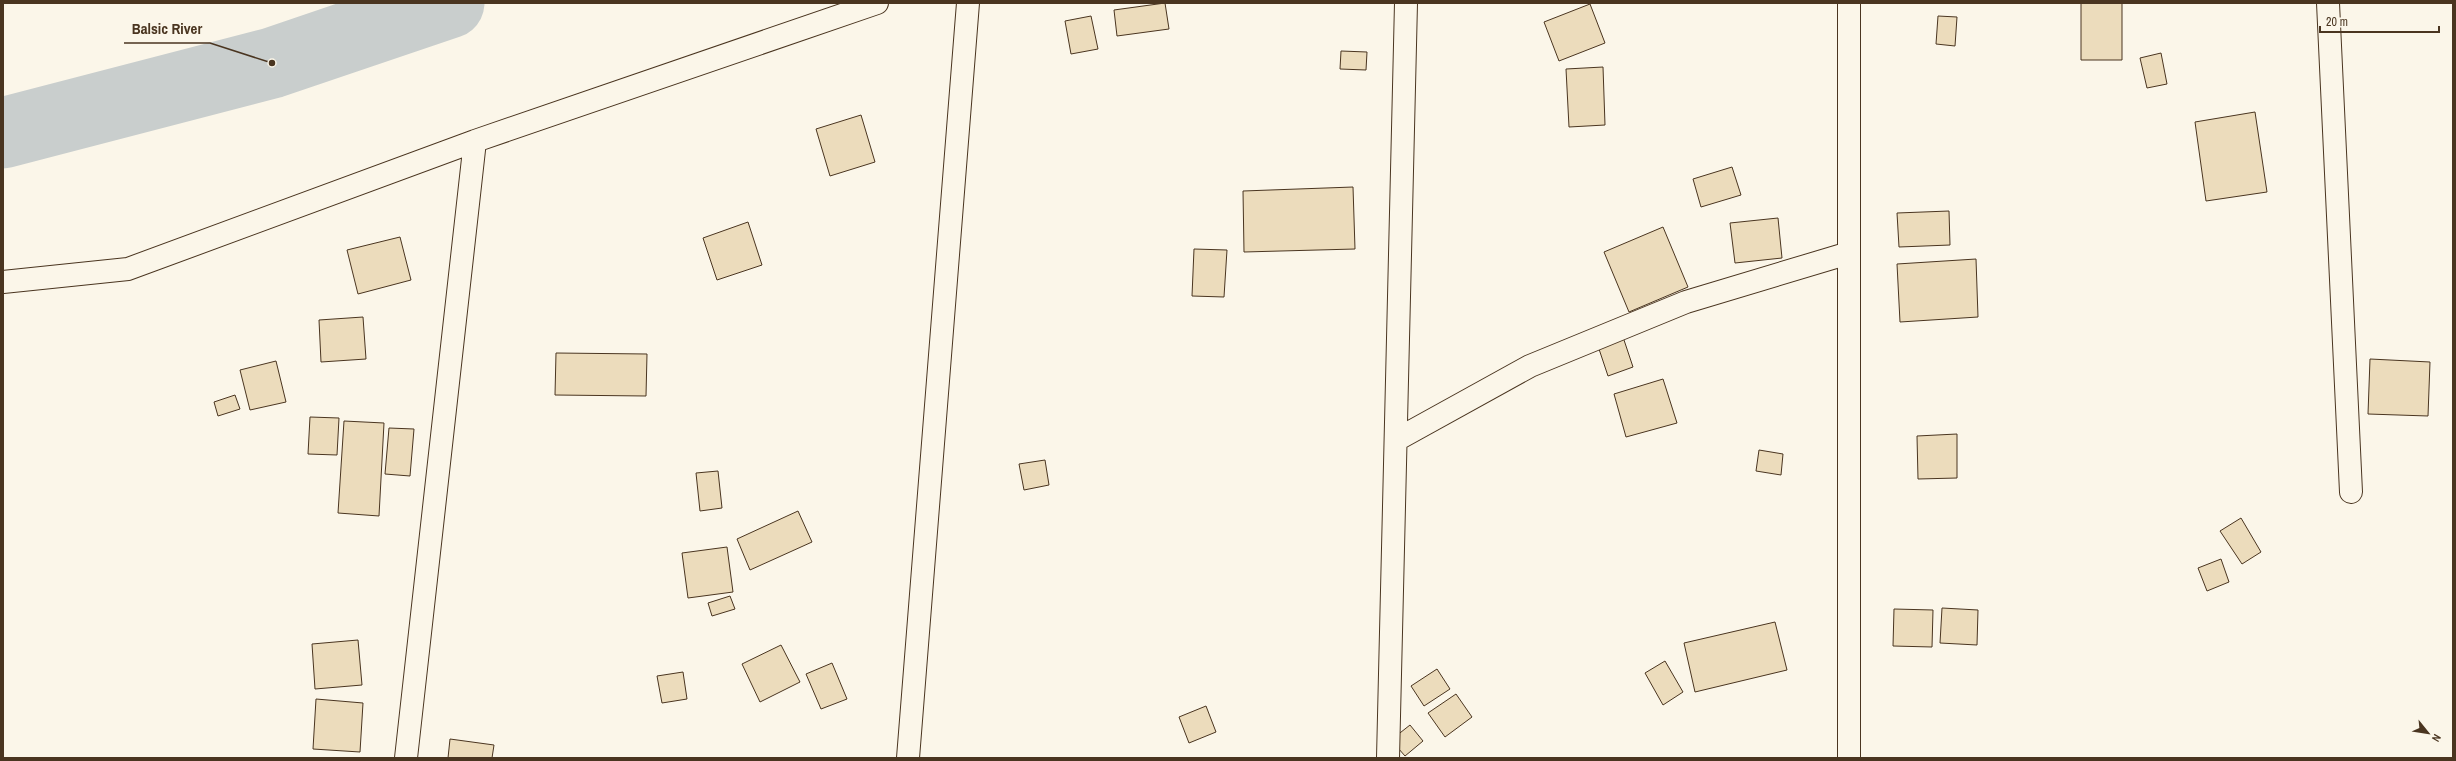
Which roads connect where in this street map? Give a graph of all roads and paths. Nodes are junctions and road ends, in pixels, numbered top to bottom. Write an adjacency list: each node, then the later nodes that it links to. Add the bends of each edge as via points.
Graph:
1 (877, 3): 6 (street)
2 (968, 3): 12 (street)
3 (1406, 3): 9 (street)
4 (1849, 3): 7 (street)
5 (2328, 3): 10 (street)
6 (475, 141): 8 (street, via 128,269); 11 (street)
7 (1849, 253): 9 (street, via 1686,302 1530,366); 14 (street)
8 (3, 282)
9 (1396, 440): 13 (street)
10 (2351, 492)
11 (406, 758)
12 (908, 758)
13 (1388, 758)
14 (1849, 758)

